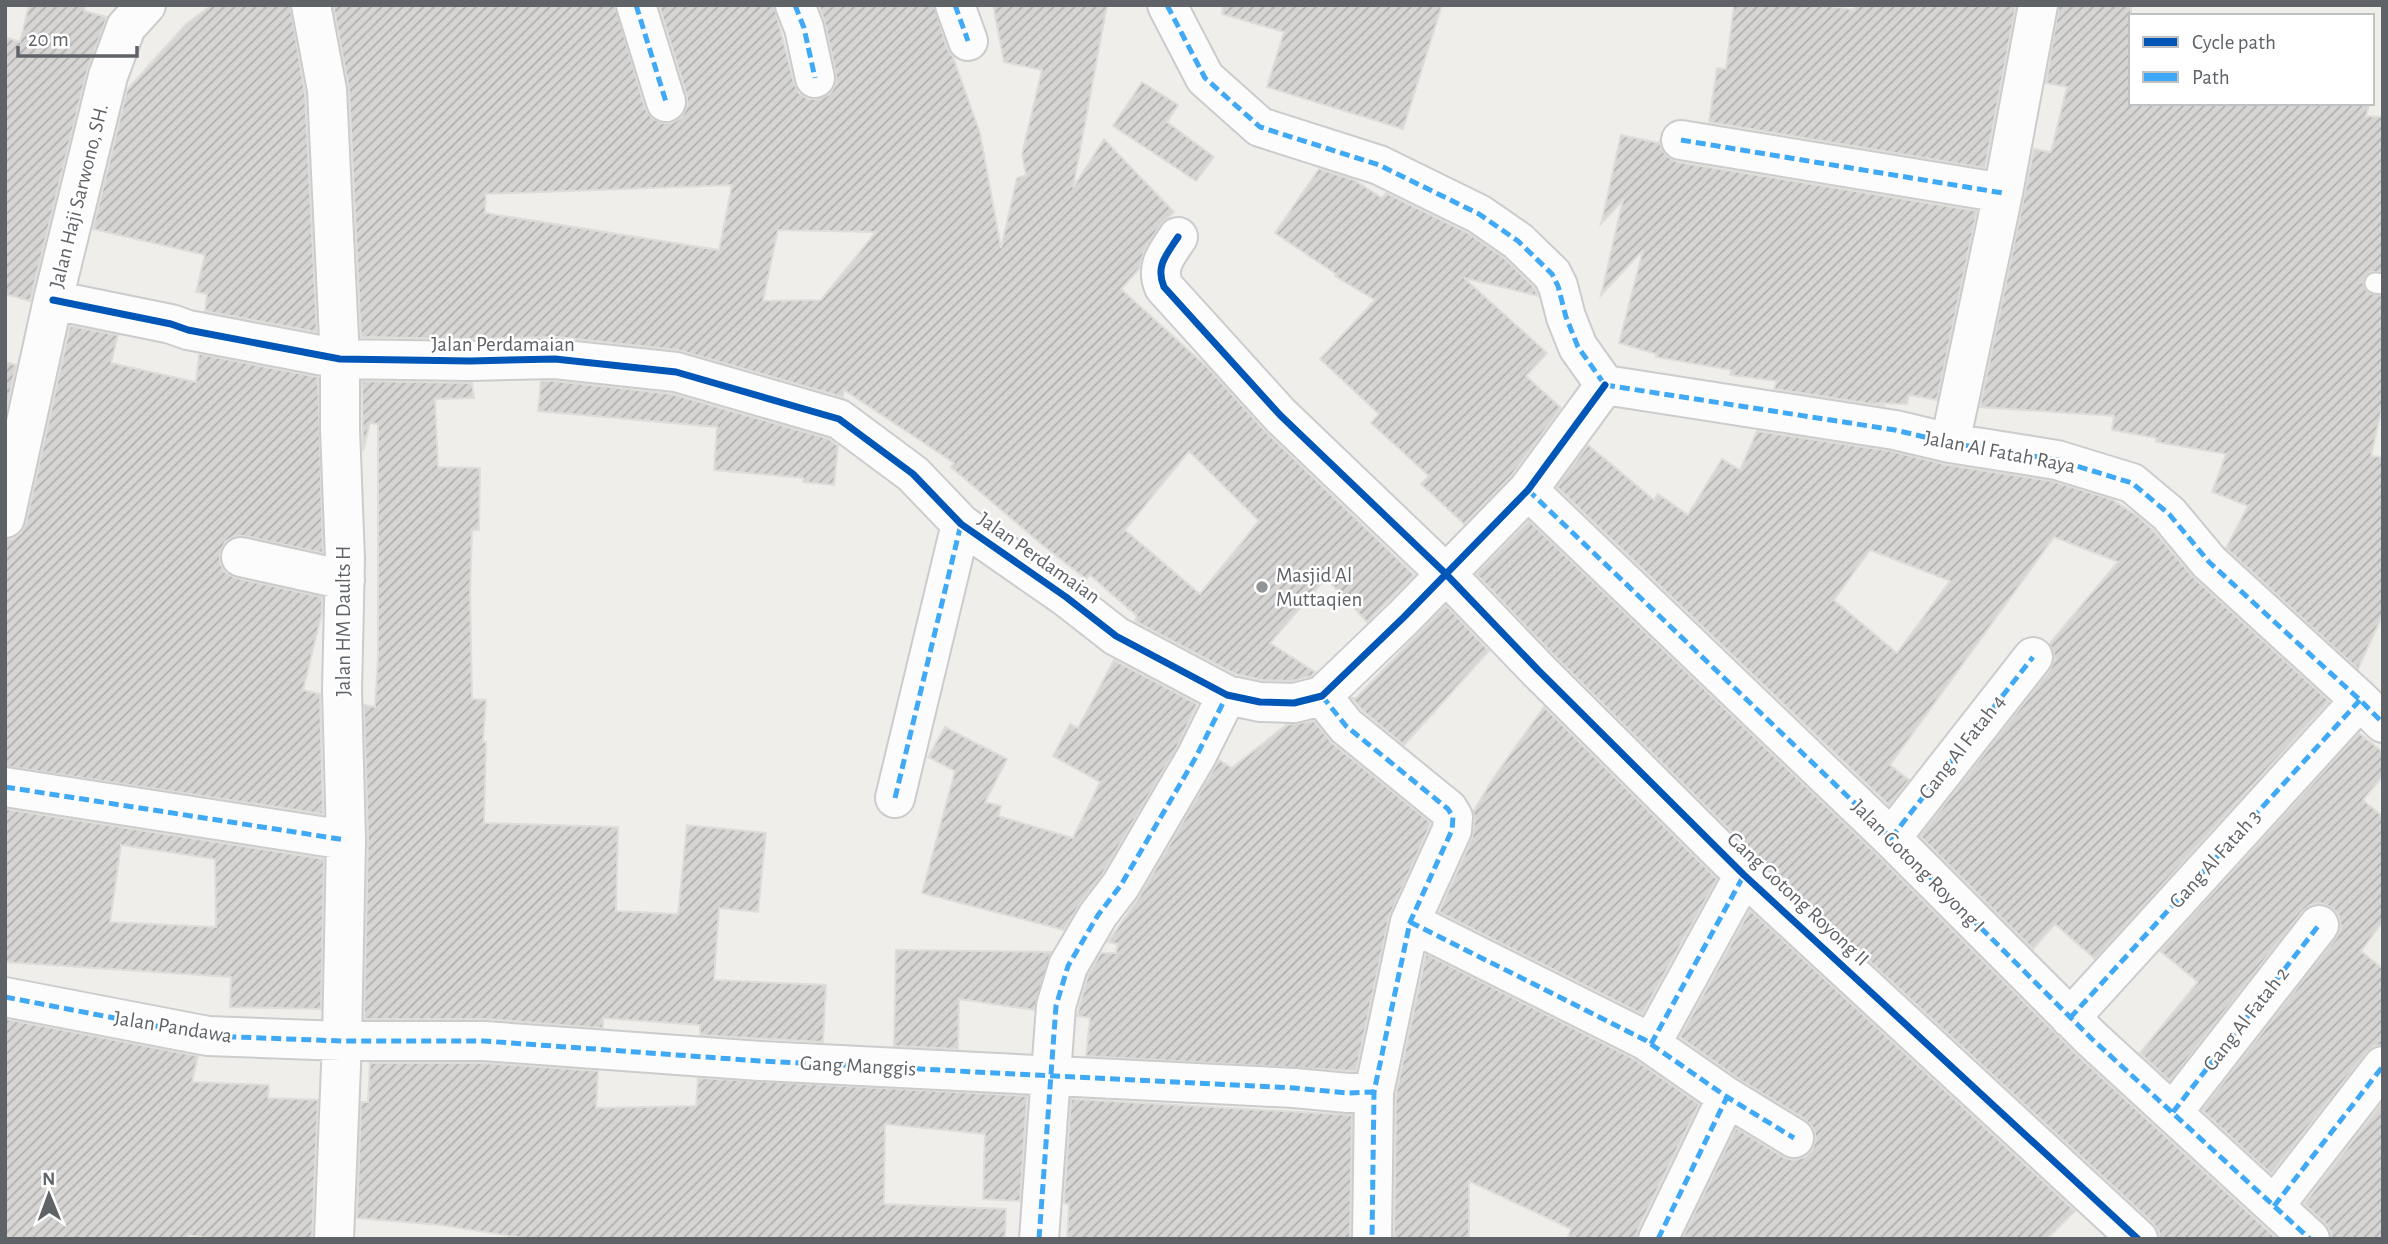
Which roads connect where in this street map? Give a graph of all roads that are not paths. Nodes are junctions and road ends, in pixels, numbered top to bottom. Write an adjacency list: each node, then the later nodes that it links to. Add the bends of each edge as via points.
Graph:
1 (146, 5): 14 (street, Jalan Haji Sarwono, SH., via 127,27 108,76)
2 (311, 5): 15 (street, Jalan HM Daults H, via 327,90)
3 (636, 5): 10 (street)
4 (795, 5): 9 (street)
5 (955, 5): 8 (street)
6 (1167, 5): 16 (street, via 1205,78 1259,127 1379,164 1479,214 1527,249 1552,274 1578,347)
7 (2038, 5): 12 (street)
8 (968, 41)
9 (815, 78)
10 (666, 102)
11 (1681, 140): 12 (street)
12 (2003, 193): 17 (street)
13 (1178, 237): 22 (street, Gang Gotong Royong II, via 1162,260 1164,287 1280,415)
14 (53, 300): 15 (street, Jalan Perdamaian); 19 (street, Jalan Haji Sarwono, SH.)
15 (340, 359): 20 (street, Jalan Perdamaian, via 555,359 676,372 839,419 913,474); 23 (street, Jalan HM Daults H)
16 (1605, 385): 17 (street, Jalan Al Fatah Raya, via 1895,430); 18 (street)
17 (1950, 443): 27 (street, Jalan Al Fatah Raya, via 2057,460 2132,483 2169,514 2208,562)
18 (1528, 490): 22 (street); 30 (street, Jalan Gotong Royong I)
19 (5, 518)
20 (961, 524): 25 (street, Jalan Perdamaian, via 1116,636); 29 (street)
21 (241, 557): 23 (street)
22 (1445, 573): 26 (street); 32 (street, Gang Gotong Royong II)
23 (345, 580): 31 (street, Jalan HM Daults H)
24 (2033, 657): 30 (street, Gang Al Fatah 4)
25 (1227, 695): 26 (street, Jalan Perdamaian, via 1294,703); 40 (street, via 1190,768 1068,966 1056,1006)
26 (1322, 696): 33 (street, via 1346,726 1453,817 1452,830)
27 (2372, 712): 36 (street, Gang Al Fatah 3)
28 (5, 787): 31 (street)
29 (895, 798)
30 (1891, 838): 36 (street, Jalan Gotong Royong I)
31 (346, 840): 37 (street, Jalan HM Daults H)
32 (1744, 875): 38 (street); 50 (street, Gang Gotong Royong II)
33 (1410, 922): 38 (street); 41 (street)
34 (2319, 925): 43 (street, Gang Al Fatah 2)
35 (5, 997): 37 (street, Jalan Pandawa, via 208,1036)
36 (2070, 1018): 43 (street, Jalan Gotong Royong I)
37 (342, 1041): 40 (street, Gang Manggis, via 484,1041); 46 (street, Jalan HM Daults H)
38 (1651, 1044): 42 (street)
39 (2383, 1066): 45 (street)
40 (1049, 1076): 41 (street, Gang Manggis); 47 (street)
41 (1374, 1092): 48 (street)
42 (1727, 1097): 44 (street); 49 (street)
43 (2172, 1112): 45 (street, Jalan Gotong Royong I)
44 (1794, 1138)
45 (2274, 1206): 51 (street, Jalan Gotong Royong I)
46 (334, 1239)
47 (1039, 1239)
48 (1372, 1239)
49 (1658, 1239)
50 (2138, 1239)
51 (2311, 1239)

